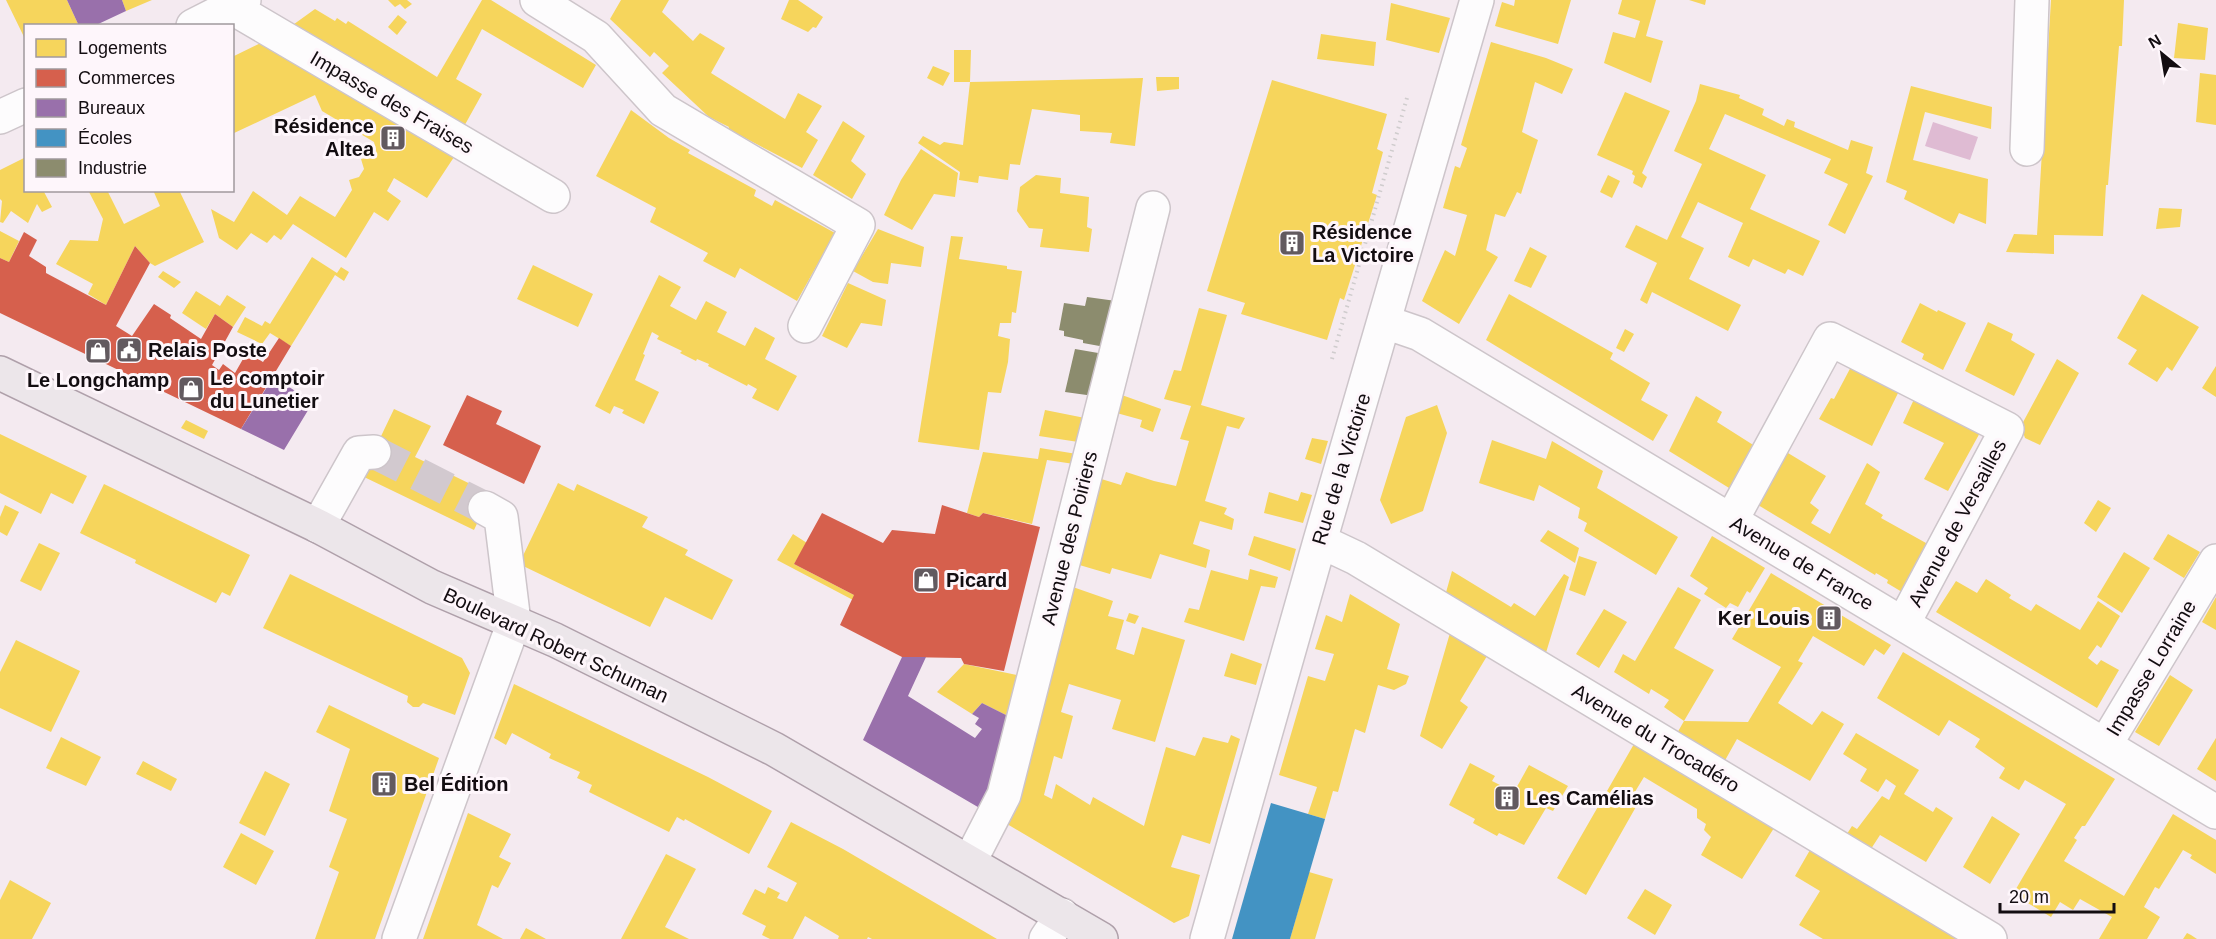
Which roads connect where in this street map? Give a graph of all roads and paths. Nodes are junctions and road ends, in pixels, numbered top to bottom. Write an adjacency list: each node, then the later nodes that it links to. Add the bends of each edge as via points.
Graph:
1 (537, 0): 12 (street, via 596,37 663,110 858,225)
2 (1478, 0): 11 (street, Rue de la Victoire)
3 (2032, 0): 8 (street)
4 (238, 4): 5 (street); 9 (street, Impasse des Fraises)
5 (197, 24)
6 (24, 106): 7 (street)
7 (0, 117)
8 (2027, 149)
9 (553, 196)
10 (1153, 208): 24 (street, Avenue des Poiriers, via 1004,795)
11 (1385, 322): 16 (street, Avenue de France, via 1420,334); 18 (street, Rue de la Victoire)
12 (805, 326)
13 (0, 373): 17 (main road, Boulevard Robert Schuman)
14 (374, 452): 17 (street, via 359,453)
15 (485, 508): 20 (street, via 501,517)
16 (1731, 521): 21 (street, Avenue de France); 21 (street, Avenue de Versailles, via 1830,339 2007,429)
17 (318, 526): 20 (main road, Boulevard Robert Schuman, via 432,587)
18 (1320, 541): 28 (street, Rue de la Victoire); 29 (street, Avenue du Trocadéro, via 1356,558)
19 (2216, 561): 22 (street, Impasse Lorraine)
20 (514, 622): 24 (main road, Boulevard Robert Schuman, via 774,749); 26 (street)
21 (1903, 624): 22 (street, Avenue de France)
22 (2105, 745): 23 (street, Avenue de France)
23 (2216, 812)
24 (970, 861): 25 (main road, Boulevard Robert Schuman)
25 (1054, 927): 27 (main road, Boulevard Robert Schuman)
26 (399, 939)
27 (1101, 939)
28 (1207, 939)
29 (1990, 939)

